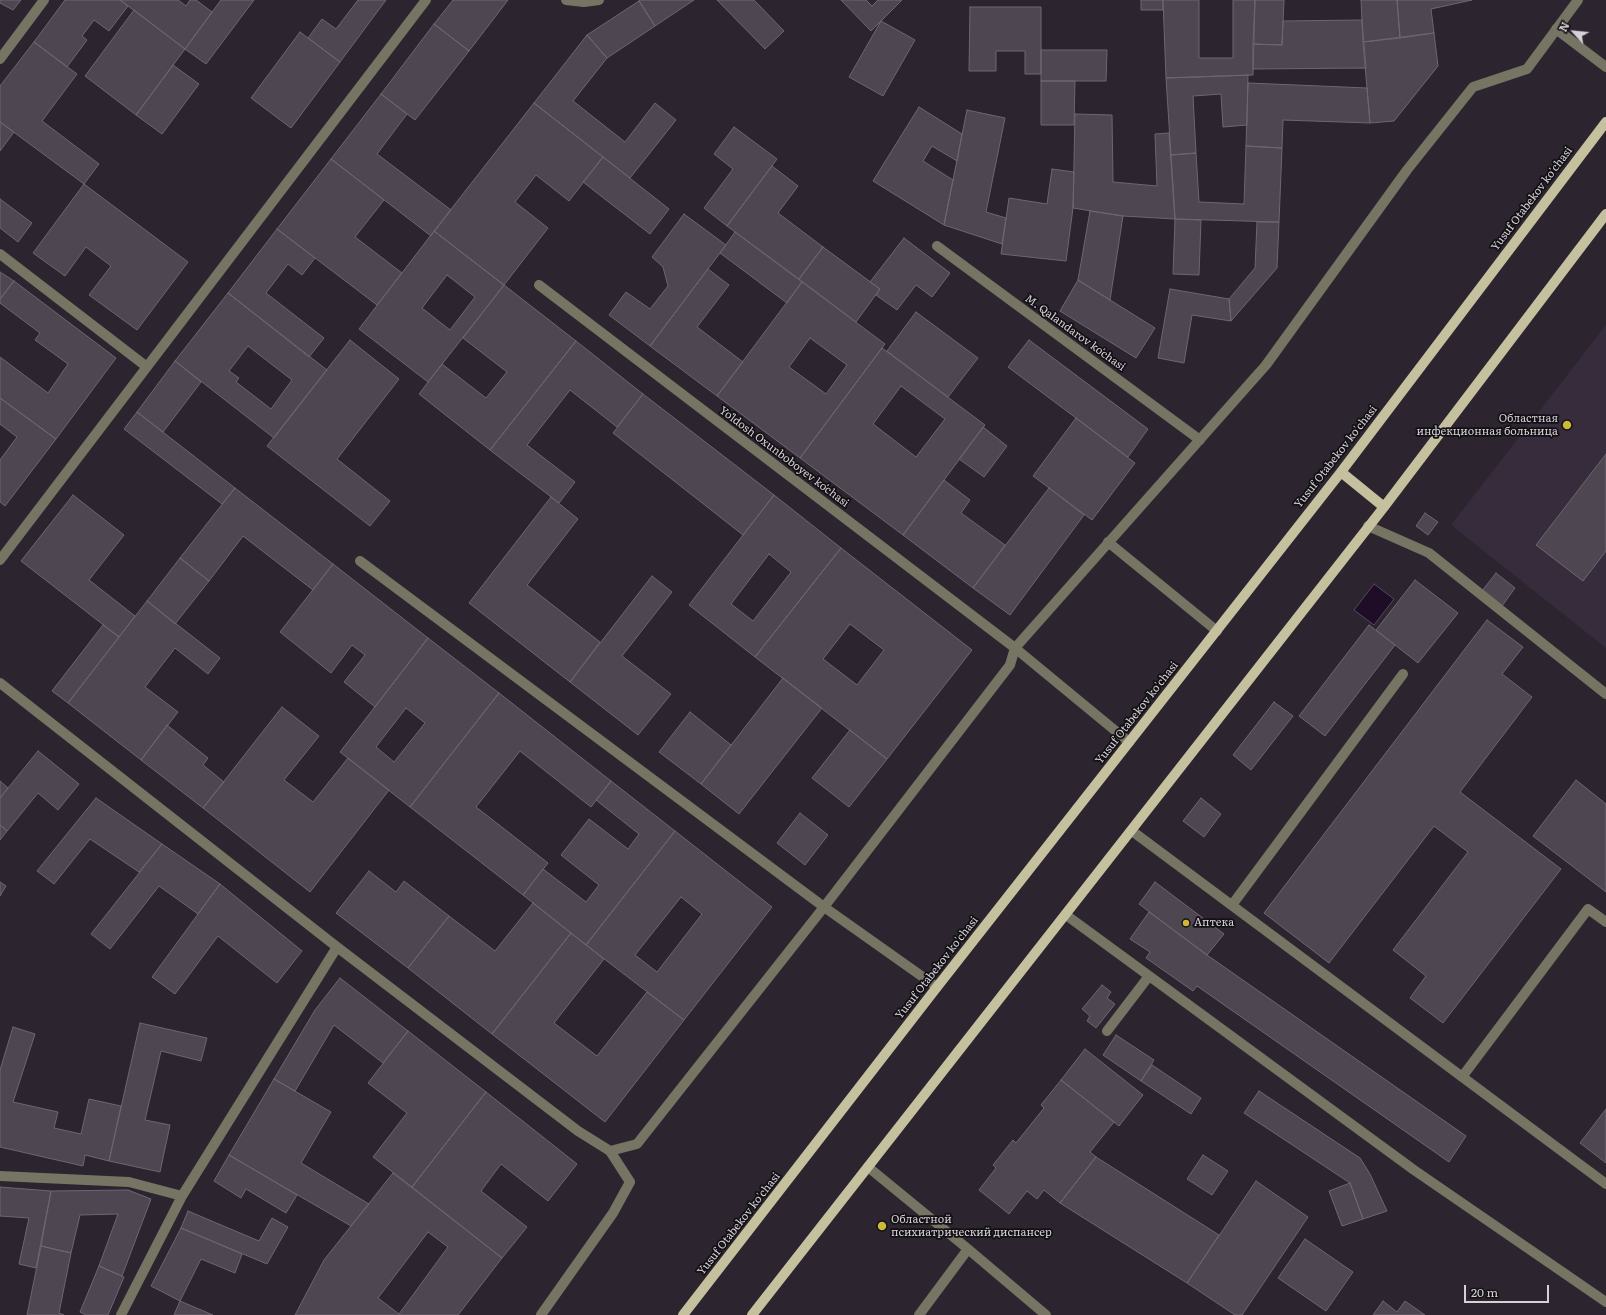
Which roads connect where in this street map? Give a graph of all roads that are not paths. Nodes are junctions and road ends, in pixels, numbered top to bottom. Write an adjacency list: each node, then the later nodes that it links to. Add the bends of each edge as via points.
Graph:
1 (44, 0): 7 (street)
2 (426, 0): 14 (street)
3 (566, 0): 4 (street)
4 (599, 0)
5 (1578, 0): 6 (street)
6 (1556, 29): 8 (street); 15 (street, via 1526,69 1473,86 1408,170 1266,365)
7 (0, 59)
8 (1606, 67)
9 (1606, 122): 16 (main road, Yusuf Otabekov ko'chasi)
10 (1606, 214): 17 (main road)
11 (937, 246): 15 (street, M. Qalandarov koʻchasi)
12 (0, 254): 14 (street)
13 (538, 285): 23 (street, Yoʻldosh Oxunboboyev koʻchasi)
14 (147, 367): 20 (street)
15 (1200, 440): 19 (street)
16 (1341, 472): 17 (main road); 22 (main road, Yusuf Otabekov ko'chasi)
17 (1384, 507): 18 (main road)
18 (1368, 526): 26 (street, via 1429,553); 28 (main road)
19 (1108, 542): 22 (street); 23 (street)
20 (0, 560)
21 (360, 561): 30 (street)
22 (1216, 631): 27 (main road, Yusuf Otabekov ko'chasi)
23 (1015, 648): 27 (street, Yoʻldosh Oxunboboyev koʻchasi); 30 (street, via 1010,665)
24 (1403, 674): 29 (street)
25 (0, 683): 33 (street)
26 (1606, 694)
27 (1129, 742): 35 (main road, Yusuf Otabekov ko'chasi)
28 (1132, 830): 29 (street); 31 (main road)
29 (1232, 905): 37 (street)
30 (824, 907): 35 (street); 38 (street, via 637,1144)
31 (1066, 915): 34 (street); 39 (main road)
32 (1606, 922): 37 (street, via 1588,909)
33 (337, 947): 38 (street, via 578,1130); 42 (street)
34 (1149, 976): 36 (street); 44 (street, via 1414,1170)
35 (937, 987): 47 (main road, Yusuf Otabekov ko'chasi)
36 (1107, 1031)
37 (1462, 1077): 41 (street)
38 (610, 1151): 46 (street, via 630,1182 613,1213)
39 (868, 1167): 43 (street); 48 (main road)
40 (0, 1176): 42 (street, via 129,1182)
41 (1606, 1184)
42 (182, 1196): 45 (street)
43 (968, 1249): 49 (street); 50 (street)
44 (1606, 1302)
45 (121, 1315)
46 (541, 1315)
47 (683, 1315)
48 (752, 1315)
49 (919, 1315)
50 (1046, 1315)

